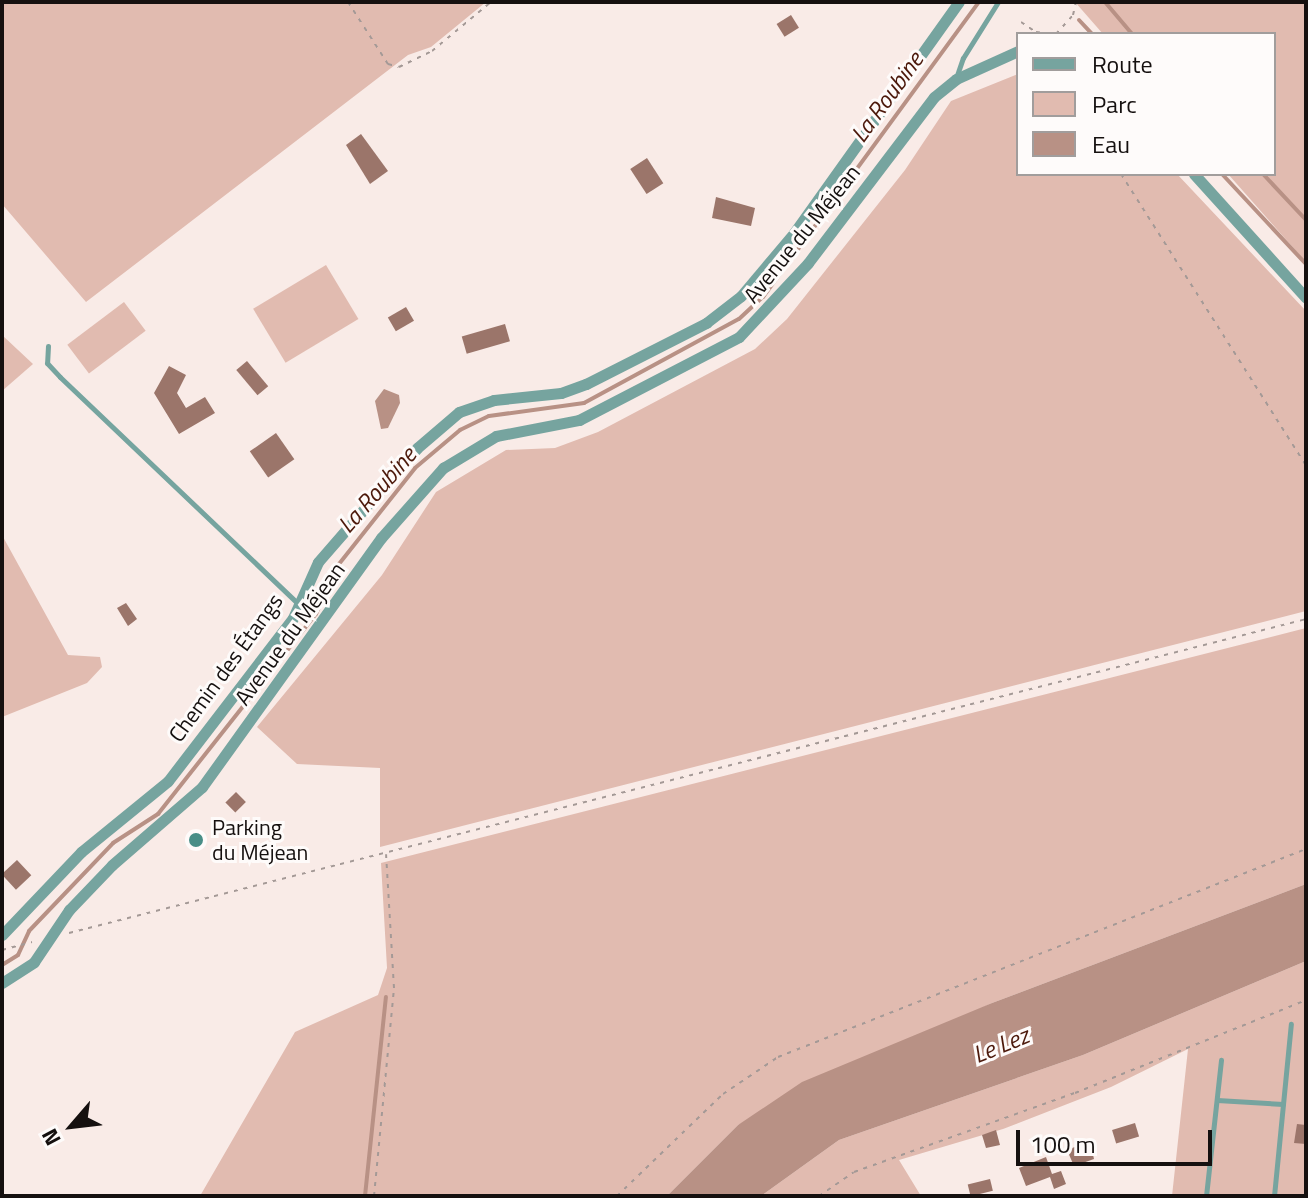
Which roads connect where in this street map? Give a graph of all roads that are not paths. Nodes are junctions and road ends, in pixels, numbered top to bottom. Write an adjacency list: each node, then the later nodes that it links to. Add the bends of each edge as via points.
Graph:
1 (959, 2): 8 (street, Chemin des Étangs, via 794,233 741,296 706,323 586,384 561,393 494,400 459,412 417,448 318,562)
2 (998, 2): 4 (lane)
3 (1016, 52): 4 (street, Avenue du Méjean)
4 (956, 79): 10 (street, Avenue du Méjean, via 934,97 808,263 739,337 579,420 496,436 443,468 381,538 202,787 112,865 34,962)
5 (1196, 176): 6 (street)
6 (1306, 298)
7 (48, 346): 8 (lane, via 47,363 60,377)
8 (299, 605): 9 (street, Chemin des Étangs, via 168,781 81,852)
9 (2, 935)
10 (2, 983)
11 (1291, 1024): 14 (lane)
12 (1221, 1060): 13 (lane)
13 (1217, 1100): 14 (lane); 15 (lane)
14 (1283, 1104): 16 (lane)
15 (1206, 1196)
16 (1274, 1196)

